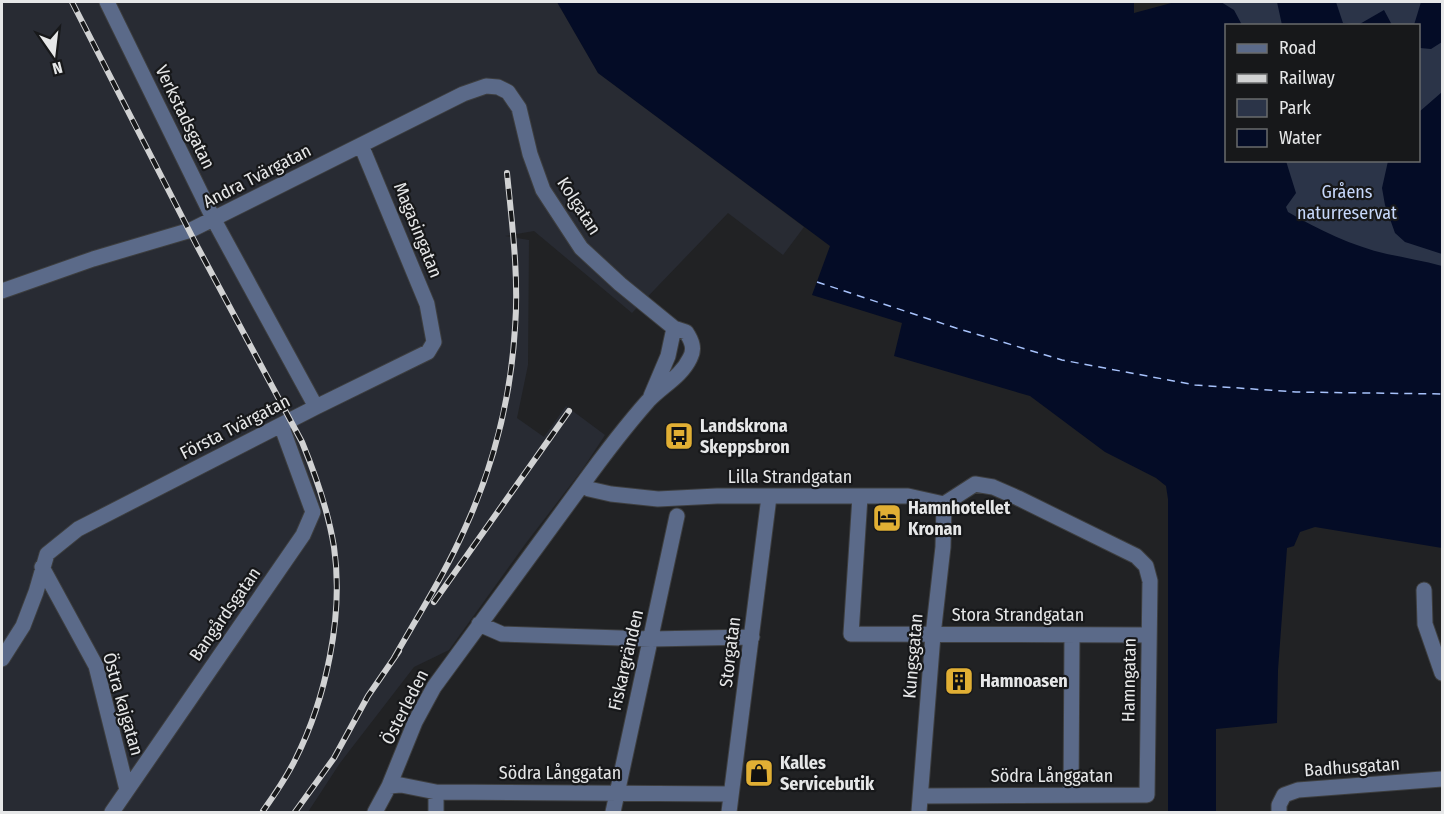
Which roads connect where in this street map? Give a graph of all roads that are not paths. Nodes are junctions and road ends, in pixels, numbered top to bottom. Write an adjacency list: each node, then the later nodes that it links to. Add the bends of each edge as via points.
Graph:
1 (107, 2): 4 (street, Verkstadsgatan)
2 (517, 104): 3 (street, Andra Tvärgatan, via 498,87 480,87); 6 (street, Kolgatan, via 543,190 581,248)
3 (361, 145): 4 (street, Andra Tvärgatan); 7 (street, Magasingatan, via 428,304)
4 (214, 220): 5 (street, Andra Tvärgatan); 9 (street, Verkstadsgatan)
5 (2, 291)
6 (674, 328): 8 (street, Kolgatan, via 668,356); 8 (street, Kolgatan, via 690,338 691,357 671,382)
7 (434, 333): 9 (street, Första Tvärgatan, via 428,352)
8 (650, 398): 11 (street, Kolgatan)
9 (316, 407): 10 (street, Första Tvärgatan)
10 (281, 425): 16 (street, Första Tvärgatan, via 78,530); 28 (street, Bangårdsgatan, via 314,512 303,535)
11 (582, 485): 12 (street, Lilla Strandgatan, via 611,494 658,499); 18 (street)
12 (769, 496): 13 (street, Lilla Strandgatan); 22 (street, Storgatan)
13 (860, 497): 14 (street, Lilla Strandgatan, via 908,496); 19 (street, Stora Strandgatan, via 851,634)
14 (944, 504): 19 (street, Kungsgatan); 21 (street, Hamngatan, via 975,484 993,488 1136,556 1146,566 1150,581)
15 (677, 516): 23 (street, Fiskargränden)
16 (44, 560): 24 (street, via 23,626); 28 (street, Östra kajgatan, via 96,666)
17 (1424, 590): 25 (street, via 1425,624)
18 (479, 624): 23 (street, via 502,634); 27 (street, Österleden, via 434,687)
19 (933, 635): 20 (street, Stora Strandgatan); 32 (street, Kungsgatan)
20 (1072, 635): 21 (street, Stora Strandgatan); 33 (street)
21 (1149, 635): 34 (street, Hamngatan)
22 (752, 637): 23 (street); 31 (street, Storgatan)
23 (651, 639): 30 (street, Fiskargränden)
24 (2, 659)
25 (1443, 672)
26 (1443, 780): 41 (street, Badhusgatan, via 1298,790 1284,795)
27 (389, 786): 29 (street, Södra Långgatan); 36 (street, Österleden)
28 (127, 790): 35 (street, Bangårdsgatan)
29 (436, 792): 30 (street, Södra Långgatan); 37 (street)
30 (617, 792): 31 (street, Södra Långgatan); 38 (street, Fiskargränden)
31 (731, 794): 39 (street, Storgatan)
32 (921, 795): 33 (street, Södra Långgatan); 40 (street, Kungsgatan)
33 (1071, 795): 34 (street, Södra Långgatan)
34 (1147, 795)
35 (112, 813)
36 (375, 813)
37 (436, 813)
38 (613, 813)
39 (729, 813)
40 (919, 813)
41 (1279, 813)

